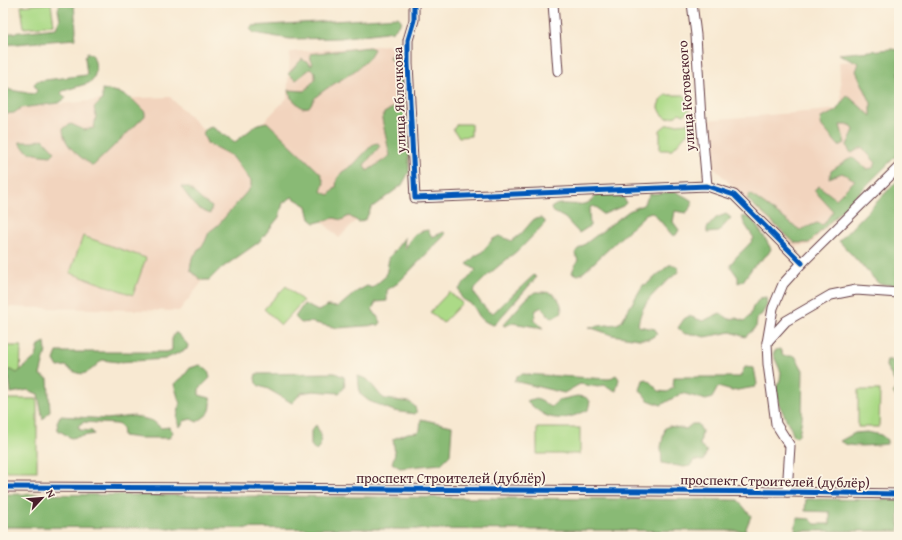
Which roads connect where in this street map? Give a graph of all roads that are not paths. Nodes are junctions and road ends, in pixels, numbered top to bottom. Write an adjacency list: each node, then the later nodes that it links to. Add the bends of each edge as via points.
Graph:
1 (414, 3): 6 (street, улица Яблочкова, via 414,20 408,40 408,64 415,198)
2 (553, 3): 4 (street)
3 (692, 3): 6 (street, улица Котовского)
4 (558, 71)
5 (899, 167): 7 (street)
6 (707, 186): 7 (street, via 734,195)
7 (802, 263): 9 (street, via 783,284 773,308)
8 (899, 292): 9 (street, via 856,290 831,295 786,321)
9 (767, 343): 11 (street, via 776,424 790,446)
10 (3, 488): 11 (street, проспект Строителей (дублёр))
11 (787, 492): 12 (street, проспект Строителей (дублёр))
12 (899, 494)

